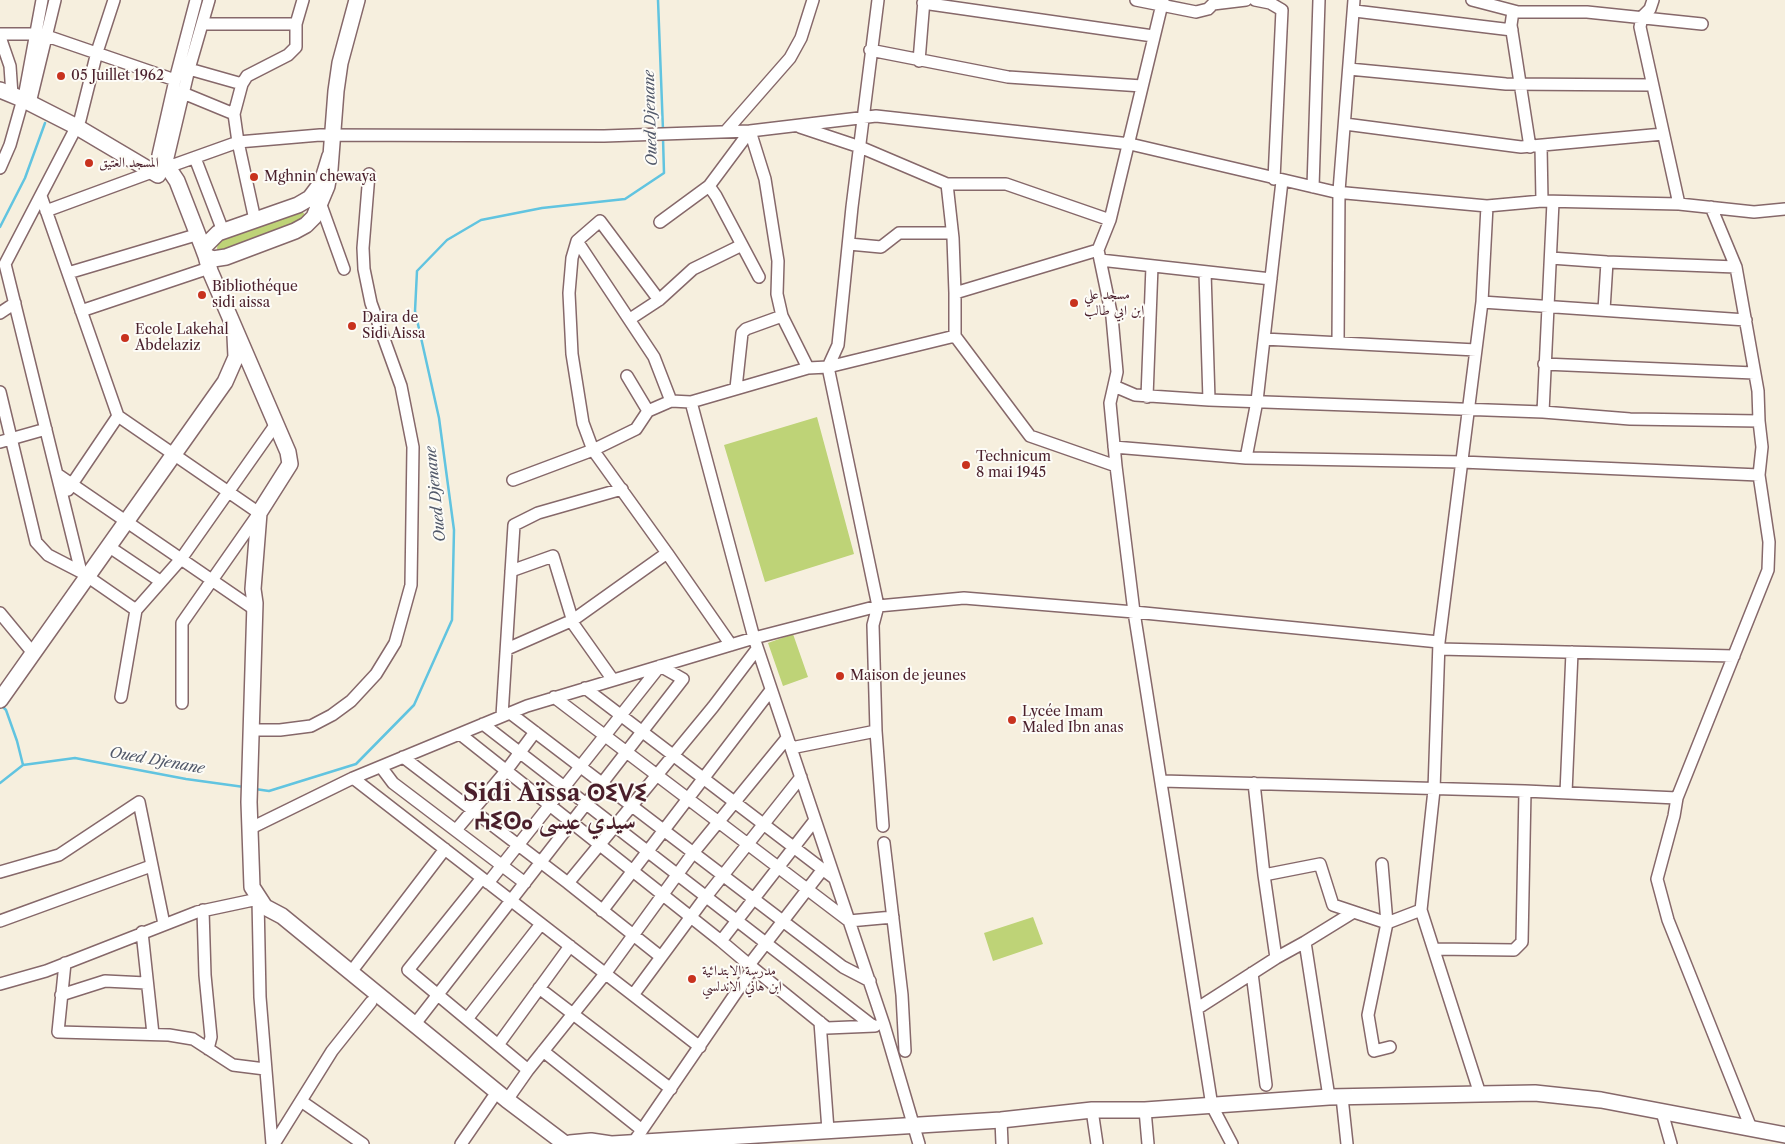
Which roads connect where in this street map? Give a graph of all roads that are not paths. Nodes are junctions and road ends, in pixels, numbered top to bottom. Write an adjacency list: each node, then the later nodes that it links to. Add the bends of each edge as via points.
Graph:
1 (42, 0): 27 (street)
2 (55, 0): 29 (street)
3 (114, 0): 32 (street)
4 (196, 0): 36 (street)
5 (209, 0): 23 (street)
6 (303, 0): 24 (street)
7 (358, 0): 51 (main road, via 340,63)
8 (813, 0): 48 (street, via 801,38 790,58)
9 (878, 0): 31 (street)
10 (1136, 0): 18 (street)
11 (1246, 0): 18 (street, via 1213,4 1196,12)
12 (1254, 0): 61 (street, via 1270,3 1282,10)
13 (1318, 0): 64 (street)
14 (1472, 0): 20 (street)
15 (1572, 0): 21 (street)
16 (1653, 0): 22 (street)
17 (923, 1): 30 (street); 33 (street)
18 (1162, 2): 30 (street)
19 (1354, 5): 26 (street); 35 (street)
20 (1514, 11): 21 (street); 26 (street)
21 (1572, 12): 22 (street)
22 (1642, 17): 25 (street); 39 (street, via 1640,27)
23 (202, 24): 24 (street); 34 (street)
24 (296, 24): 37 (street, via 296,47 247,76)
25 (1702, 24)
26 (1512, 30): 38 (street)
27 (34, 34): 28 (street); 29 (street); 42 (street)
28 (0, 36): 42 (street)
29 (47, 36): 32 (street); 42 (street)
30 (1153, 36): 40 (street)
31 (870, 50): 33 (street); 44 (street)
32 (97, 52): 36 (street); 47 (street)
33 (919, 61): 40 (street, via 1008,77)
34 (189, 69): 37 (street); 41 (street)
35 (1349, 69): 38 (street); 45 (street)
36 (175, 80): 59 (street)
37 (242, 84): 43 (street)
38 (1520, 84): 39 (street); 55 (street)
39 (1652, 85): 50 (street)
40 (1142, 86): 53 (street)
41 (183, 93): 43 (street); 59 (street)
42 (16, 97): 47 (main road); 58 (street, via 10,145)
43 (234, 114): 52 (street)
44 (863, 117): 46 (street); 53 (street); 54 (street)
45 (1345, 124): 55 (street); 65 (street)
46 (796, 125): 49 (street); 54 (street)
47 (77, 128): 59 (main road); 66 (street)
48 (726, 131): 49 (street); 51 (street, via 479,137)
49 (750, 131): 63 (street); 106 (street, via 765,179 778,261 777,294)
50 (1663, 134): 55 (street); 68 (street)
51 (332, 135): 52 (street); 56 (main road)
52 (238, 142): 57 (street); 76 (street)
53 (1130, 144): 61 (street); 77 (street)
54 (860, 147): 62 (street); 83 (street)
55 (1536, 147): 67 (street)
56 (330, 156): 69 (main road, via 320,187); 70 (main road)
57 (195, 158): 59 (street); 80 (street)
58 (0, 168)
59 (158, 168): 74 (street); 75 (main road, via 177,180)
60 (369, 174): 183 (street, via 364,269 371,303 401,386 413,446 411,585 395,643 376,674 351,701 311,726)
61 (1278, 180): 64 (street); 96 (street)
62 (947, 184): 77 (street, via 1006,184); 81 (street)
63 (709, 186): 78 (street); 84 (street)
64 (1313, 187): 65 (street)
65 (1339, 192): 71 (street); 112 (street)
66 (41, 196): 74 (street); 101 (street, via 5,264)
67 (1548, 202): 68 (street); 71 (street); 88 (street)
68 (1679, 204): 72 (street)
69 (298, 205): 76 (main road); 79 (main road, via 309,213)
70 (321, 205): 79 (main road); 92 (street)
71 (1487, 206): 100 (street)
72 (1711, 207): 73 (street, via 1754,212); 91 (street)
73 (1785, 209)
74 (46, 211): 94 (street)
75 (190, 214): 80 (main road, via 202,231 208,234); 85 (main road)
76 (255, 220): 80 (main road)
77 (1110, 220): 86 (street)
78 (660, 222)
79 (306, 225): 87 (main road)
80 (220, 232): 85 (main road)
81 (952, 233): 83 (street, via 899,233 881,246); 98 (street)
82 (578, 241): 99 (street, via 600,221); 107 (street); 137 (street, via 572,258 569,293 572,354 583,423)
83 (849, 244): 115 (street, via 838,345)
84 (742, 245): 95 (street); 99 (street, via 694,269)
85 (204, 251): 87 (main road, via 213,259); 94 (street); 97 (main road); 104 (street)
86 (1099, 255): 90 (street); 98 (street); 119 (street, via 1112,317 1117,372)
87 (226, 257): 97 (main road, via 216,274)
88 (1551, 258): 89 (street); 102 (street)
89 (1607, 262): 91 (street); 103 (street)
90 (1152, 266): 93 (street); 122 (street)
91 (1736, 266): 108 (street)
92 (344, 269)
93 (1205, 272): 96 (street); 123 (street)
94 (68, 273): 104 (street)
95 (759, 277)
96 (1271, 279): 111 (street)
97 (216, 286): 109 (main road)
98 (955, 293): 110 (street)
99 (659, 300): 107 (street)
100 (1482, 302): 102 (street); 113 (street)
101 (15, 303): 105 (street); 133 (street)
102 (1547, 306): 103 (street); 114 (street)
103 (1604, 310): 108 (street)
104 (81, 311): 130 (street)
105 (0, 313)
106 (782, 316): 116 (street); 120 (street, via 742,333)
107 (630, 319): 124 (street, via 654,357)
108 (1746, 320): 117 (street)
109 (235, 329): 132 (main road); 138 (main road, via 236,358 226,382)
110 (955, 336): 115 (street); 141 (street, via 1030,436)
111 (1264, 339): 112 (street); 125 (street)
112 (1338, 343): 113 (street)
113 (1476, 350): 127 (street)
114 (1544, 364): 117 (street); 129 (street)
115 (828, 367): 116 (street); 160 (street)
116 (808, 368): 120 (street)
117 (1754, 373): 131 (street, via 1758,391)
118 (628, 376): 128 (street)
119 (1114, 386): 122 (street, via 1135,395); 136 (street, via 1110,403)
120 (736, 388): 126 (street)
121 (0, 392): 134 (street)
122 (1147, 396): 123 (street)
123 (1209, 400): 125 (street)
124 (671, 401): 126 (street); 128 (street)
125 (1257, 401): 127 (street); 139 (street)
126 (692, 402): 165 (street)
127 (1469, 409): 129 (street); 140 (street)
128 (648, 411): 137 (street, via 636,429)
129 (1543, 412): 131 (street, via 1630,419)
130 (118, 416): 138 (street); 145 (street)
131 (1758, 422): 143 (street, via 1762,447)
132 (276, 424): 147 (street); 148 (main road, via 290,464)
133 (46, 429): 134 (street); 142 (street)
134 (13, 438): 135 (street); 156 (street, via 36,542 48,556)
135 (0, 442)
136 (1114, 448): 139 (street); 141 (street)
137 (592, 450): 144 (street); 146 (street)
138 (174, 453): 147 (street); 151 (main road)
139 (1246, 458): 140 (street)
140 (1462, 462): 143 (street); 167 (street)
141 (1116, 466): 163 (street)
142 (57, 474): 145 (street); 149 (street)
143 (1758, 475): 171 (street, via 1769,542 1768,570)
144 (513, 480)
145 (72, 484): 149 (street); 151 (street)
146 (622, 489): 153 (street); 155 (street, via 538,513 514,525)
147 (229, 490): 150 (street); 154 (street)
148 (270, 495): 150 (main road); 159 (main road, via 262,574)
149 (63, 498): 156 (street)
150 (259, 513): 157 (street); 159 (main road)
151 (126, 520): 152 (main road); 154 (street)
152 (108, 546): 156 (main road); 158 (street)
153 (667, 553): 164 (street); 166 (street)
154 (181, 559): 157 (street); 158 (street)
155 (511, 571): 164 (street, via 553,556); 168 (street)
156 (85, 575): 161 (street); 170 (main road)
157 (212, 580): 159 (street); 179 (street, via 182,623)
158 (160, 581): 161 (street)
159 (254, 606): 183 (main road)
160 (878, 606): 163 (street, via 964,598); 165 (street); 184 (street, via 873,625)
161 (136, 610): 176 (street)
162 (0, 612): 170 (street)
163 (1134, 612): 167 (street); 201 (street)
164 (573, 620): 168 (street); 173 (street)
165 (755, 644): 166 (street); 175 (street); 192 (street, via 715,704)
166 (731, 645): 172 (street)
167 (1439, 646): 169 (street); 205 (street)
168 (508, 649): 180 (street)
169 (1572, 652): 171 (street); 207 (street)
170 (33, 653): 178 (main road)
171 (1734, 656): 208 (street)
172 (660, 666): 173 (street); 181 (street); 187 (street, via 683,679)
173 (613, 680): 174 (street)
174 (585, 688): 177 (street); 181 (street)
175 (771, 690): 189 (street); 200 (street)
176 (121, 697)
177 (554, 697): 180 (street); 188 (street)
178 (0, 700)
179 (182, 703)
180 (506, 714): 182 (street); 185 (street)
181 (621, 716): 187 (street); 188 (street)
182 (483, 724): 186 (street); 190 (street)
183 (252, 730): 221 (main road)
184 (876, 731): 189 (street); 220 (street)
185 (535, 732): 190 (street); 195 (street)
186 (460, 734): 193 (street); 196 (street)
187 (642, 734): 191 (street); 192 (street)
188 (605, 736): 191 (street); 195 (street)
189 (789, 743): 198 (street); 210 (street)
190 (519, 753): 196 (street); 204 (street)
191 (627, 753): 197 (street); 202 (street)
192 (671, 755): 197 (street); 200 (street)
193 (403, 758): 194 (street); 214 (street)
194 (381, 767): 199 (street); 222 (street, via 392,782)
195 (580, 767): 202 (street); 204 (street)
196 (506, 771): 211 (street); 214 (street)
197 (656, 775): 209 (street); 213 (street)
198 (801, 777): 215 (street); 218 (street)
199 (353, 778): 221 (street); 229 (street)
200 (703, 780): 209 (street); 210 (street)
201 (1162, 781): 203 (street); 289 (street)
202 (602, 784): 212 (street); 213 (street)
203 (1254, 784): 205 (street); 242 (street)
204 (564, 787): 211 (street); 212 (street)
205 (1434, 790): 206 (street); 254 (street)
206 (1525, 791): 207 (street); 273 (street, via 1522,942 1514,950)
207 (1566, 793): 208 (street)
208 (1677, 798): 316 (street, via 1657,879 1668,920)
209 (688, 799): 216 (street); 223 (street)
210 (734, 803): 216 (street); 218 (street)
211 (549, 805): 217 (street); 225 (street)
212 (586, 805): 217 (street); 219 (street)
213 (630, 806): 219 (street); 223 (street)
214 (473, 811): 222 (street); 225 (street)
215 (815, 820): 228 (street); 243 (street)
216 (718, 822): 227 (street); 231 (street)
217 (572, 823): 226 (street); 232 (street)
218 (763, 825): 227 (street); 228 (street)
219 (615, 826): 226 (street); 230 (street)
220 (883, 826)
221 (249, 829): 251 (main road, via 250,881)
222 (456, 830): 234 (street)
223 (664, 830): 230 (street); 231 (street)
224 (884, 843): 258 (street)
225 (518, 845): 232 (street); 234 (street)
226 (601, 845): 239 (street); 246 (street)
227 (748, 845): 236 (street); 241 (street)
228 (794, 847): 236 (street); 237 (street)
229 (445, 850): 244 (street); 278 (street)
230 (647, 852): 239 (street); 240 (street)
231 (693, 853): 240 (street); 241 (street)
232 (540, 863): 245 (street); 246 (street)
233 (1382, 864): 264 (street)
234 (501, 865): 244 (street); 245 (street)
235 (151, 866): 238 (street, via 139,802 59,855); 260 (street); 265 (street)
236 (778, 868): 247 (street); 250 (street)
237 (823, 870): 243 (street); 247 (street)
238 (0, 872)
239 (633, 872): 248 (street); 256 (street)
240 (677, 875): 248 (street); 249 (street)
241 (724, 875): 249 (street); 250 (street)
242 (1264, 875): 257 (street, via 1320,864 1332,905); 275 (street)
243 (835, 878): 263 (street)
244 (485, 880): 252 (street); 286 (street, via 408,970)
245 (525, 883): 252 (street)
246 (568, 883): 256 (street)
247 (807, 891): 262 (street); 263 (street)
248 (663, 895): 259 (street); 268 (street)
249 (706, 897): 259 (street); 261 (street)
250 (754, 898): 261 (street); 262 (street)
251 (258, 899): 253 (street); 255 (main road); 302 (street)
252 (510, 900): 266 (street); 286 (street)
253 (203, 910): 265 (street); 299 (street, via 211,1036)
254 (1420, 910): 264 (street); 273 (street)
255 (269, 911): 278 (main road, via 282,916); 288 (main road, via 276,924)
256 (602, 911): 268 (street)
257 (1352, 913): 264 (street); 270 (street)
258 (893, 916): 263 (street); 301 (street)
259 (691, 918): 269 (street); 274 (street)
260 (0, 921)
261 (737, 921): 269 (street); 271 (street)
262 (784, 921): 271 (street); 281 (street, via 843,967)
263 (849, 921): 281 (street)
264 (1387, 923): 298 (street, via 1368,1015 1374,1051)
265 (164, 924): 267 (street)
266 (541, 924): 272 (street); 291 (street)
267 (142, 932): 276 (street); 282 (street)
268 (633, 935): 274 (street); 280 (street)
269 (721, 941): 277 (street)
270 (1305, 942): 275 (street); 307 (street)
271 (766, 943): 277 (street); 294 (street)
272 (570, 946): 280 (street); 284 (street)
273 (1434, 949): 306 (street)
274 (662, 957): 287 (street)
275 (1276, 958): 279 (street)
276 (65, 963): 283 (street); 285 (street)
277 (751, 966): 292 (street); 297 (street)
278 (351, 972): 293 (main road)
279 (1252, 973): 289 (street); 304 (street)
280 (605, 974): 287 (street); 290 (street)
281 (870, 981): 294 (street)
282 (146, 983): 285 (street, via 105,981); 295 (street)
283 (0, 984)
284 (540, 988): 290 (street); 296 (street)
285 (61, 995): 295 (street, via 58,1032)
286 (437, 995): 291 (street); 293 (street)
287 (633, 995): 297 (street)
288 (371, 1002): 308 (main road); 309 (street, via 332,1051)
289 (1198, 1008): 310 (street)
290 (574, 1015): 300 (street); 305 (street)
291 (467, 1018): 296 (street)
292 (820, 1022): 294 (street, via 828,1028); 318 (street)
293 (415, 1024): 308 (main road)
294 (879, 1025): 315 (street)
295 (153, 1034): 299 (street, via 193,1039)
296 (498, 1045): 303 (street)
297 (700, 1047): 305 (street)
298 (1390, 1047)
299 (208, 1050): 302 (street, via 234,1065)
300 (543, 1051): 303 (street); 317 (street)
301 (905, 1051)
302 (265, 1069): 322 (street)
303 (528, 1070): 308 (street)
304 (1266, 1085)
305 (671, 1088): 317 (street)
306 (1480, 1094): 307 (main road); 313 (main road, via 1535,1093 1601,1100)
307 (1336, 1097): 310 (main road); 331 (street)
308 (500, 1100): 320 (street); 324 (main road)
309 (301, 1101): 322 (street); 323 (street)
310 (1212, 1106): 312 (main road); 330 (street)
311 (1092, 1110): 312 (main road); 314 (main road); 328 (street)
312 (1145, 1110): 329 (street)
313 (1662, 1112): 316 (main road); 332 (street)
314 (1001, 1120): 315 (main road); 327 (street)
315 (916, 1125): 318 (main road); 326 (street)
316 (1751, 1128): 319 (main road)
317 (642, 1130): 321 (street)
318 (828, 1130): 321 (main road)
319 (1785, 1134)
320 (464, 1143)
321 (633, 1143): 325 (main road)
322 (273, 1144)
323 (363, 1144)
324 (563, 1144): 325 (main road, via 591,1141)
325 (611, 1144)
326 (920, 1144)
327 (1002, 1144)
328 (1097, 1144)
329 (1148, 1144)
330 (1232, 1144)
331 (1347, 1144)
332 (1671, 1144)

